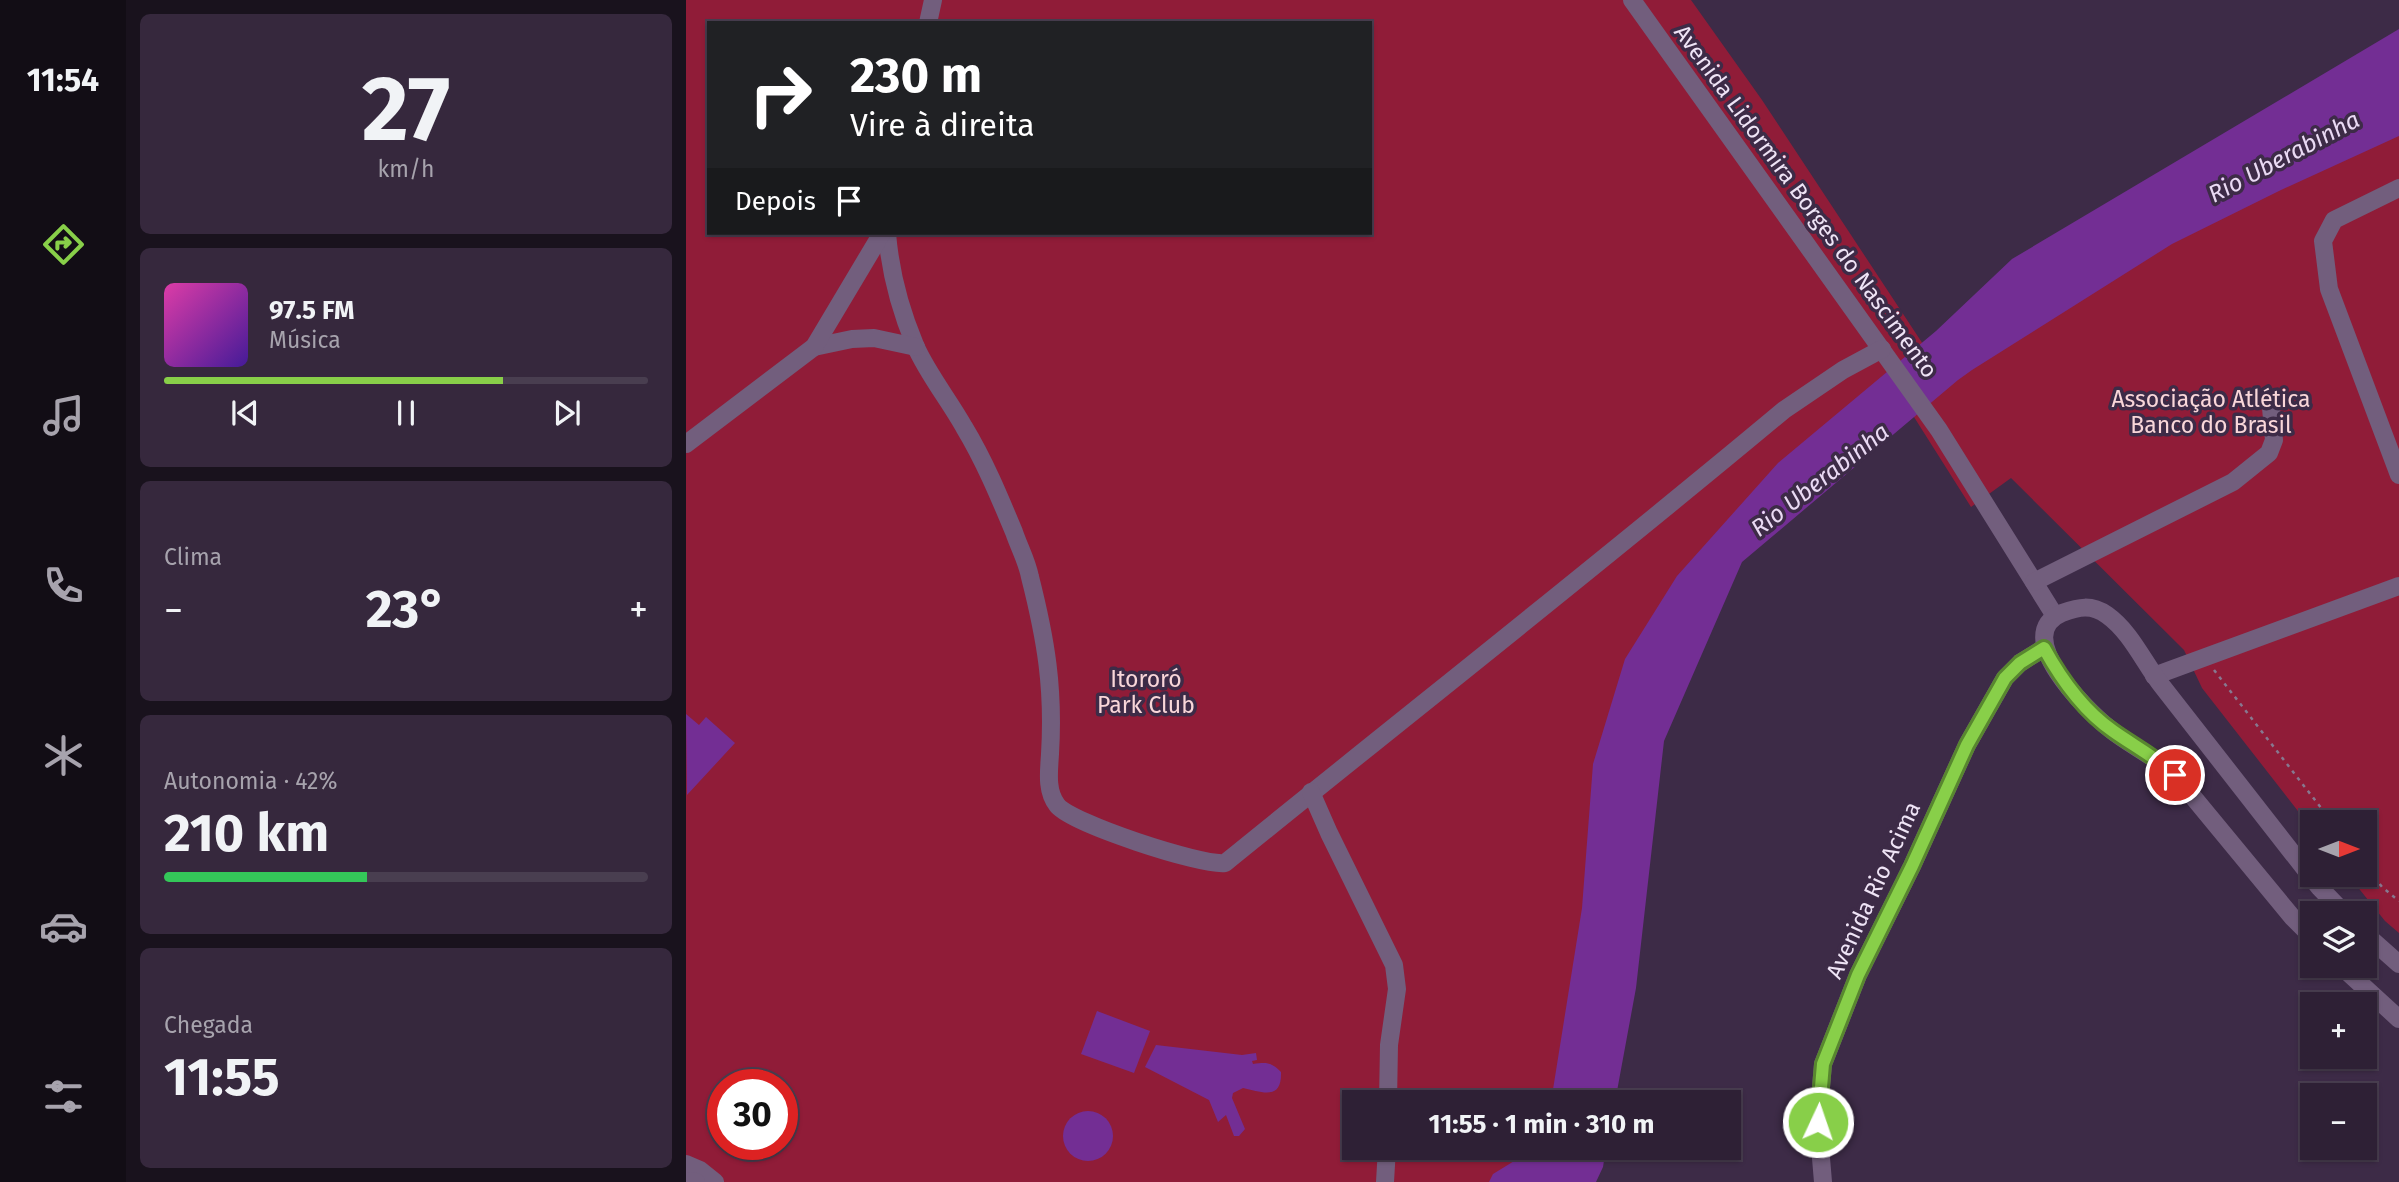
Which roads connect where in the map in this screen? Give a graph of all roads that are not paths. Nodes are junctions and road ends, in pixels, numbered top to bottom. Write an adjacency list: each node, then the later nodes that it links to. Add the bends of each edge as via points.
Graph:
1 (933, 0): 3 (street)
2 (1632, 0): 9 (street, Avenida Lidormira Borges do Nascimento)
3 (928, 21)
4 (2399, 188): 12 (street, via 2334,220 2323,241 2329,289)
5 (883, 235): 7 (street)
6 (884, 235): 8 (street)
7 (814, 347): 8 (street, via 874,338); 11 (street)
8 (916, 347): 18 (street, via 1000,496 1029,572 1046,646 1052,706 1048,775 1058,808 1082,822 1164,851 1220,864)
9 (1882, 349): 13 (street, Avenida Lidormira Borges do Nascimento); 18 (street, via 1784,410)
10 (2271, 408): 13 (street, via 2274,440 2269,453 2233,482)
11 (686, 444)
12 (2399, 475)
13 (2034, 582): 15 (street, Avenida Lidormira Borges do Nascimento)
14 (2399, 586): 17 (street)
15 (2055, 616): 16 (street, via 2046,626); 17 (street, via 2078,607 2102,611 2128,636)
16 (2044, 648): 20 (street, via 2082,703 2110,730 2175,775); 32 (street, Avenida Rio Acima, via 2020,663 1998,689 1858,975 1823,1064 1818,1122)
17 (2154, 676): 19 (street)
18 (1311, 792): 25 (street, via 1394,965 1397,989)
19 (2332, 901)
20 (2300, 925)
21 (2377, 945): 22 (street)
22 (2399, 964)
23 (2354, 978): 24 (street)
24 (2399, 1018)
25 (1388, 1090)
26 (1386, 1160): 31 (street)
27 (686, 1164): 30 (street)
28 (686, 1181): 29 (street)
29 (696, 1182)
30 (715, 1182)
31 (1385, 1182)
32 (1823, 1182)

